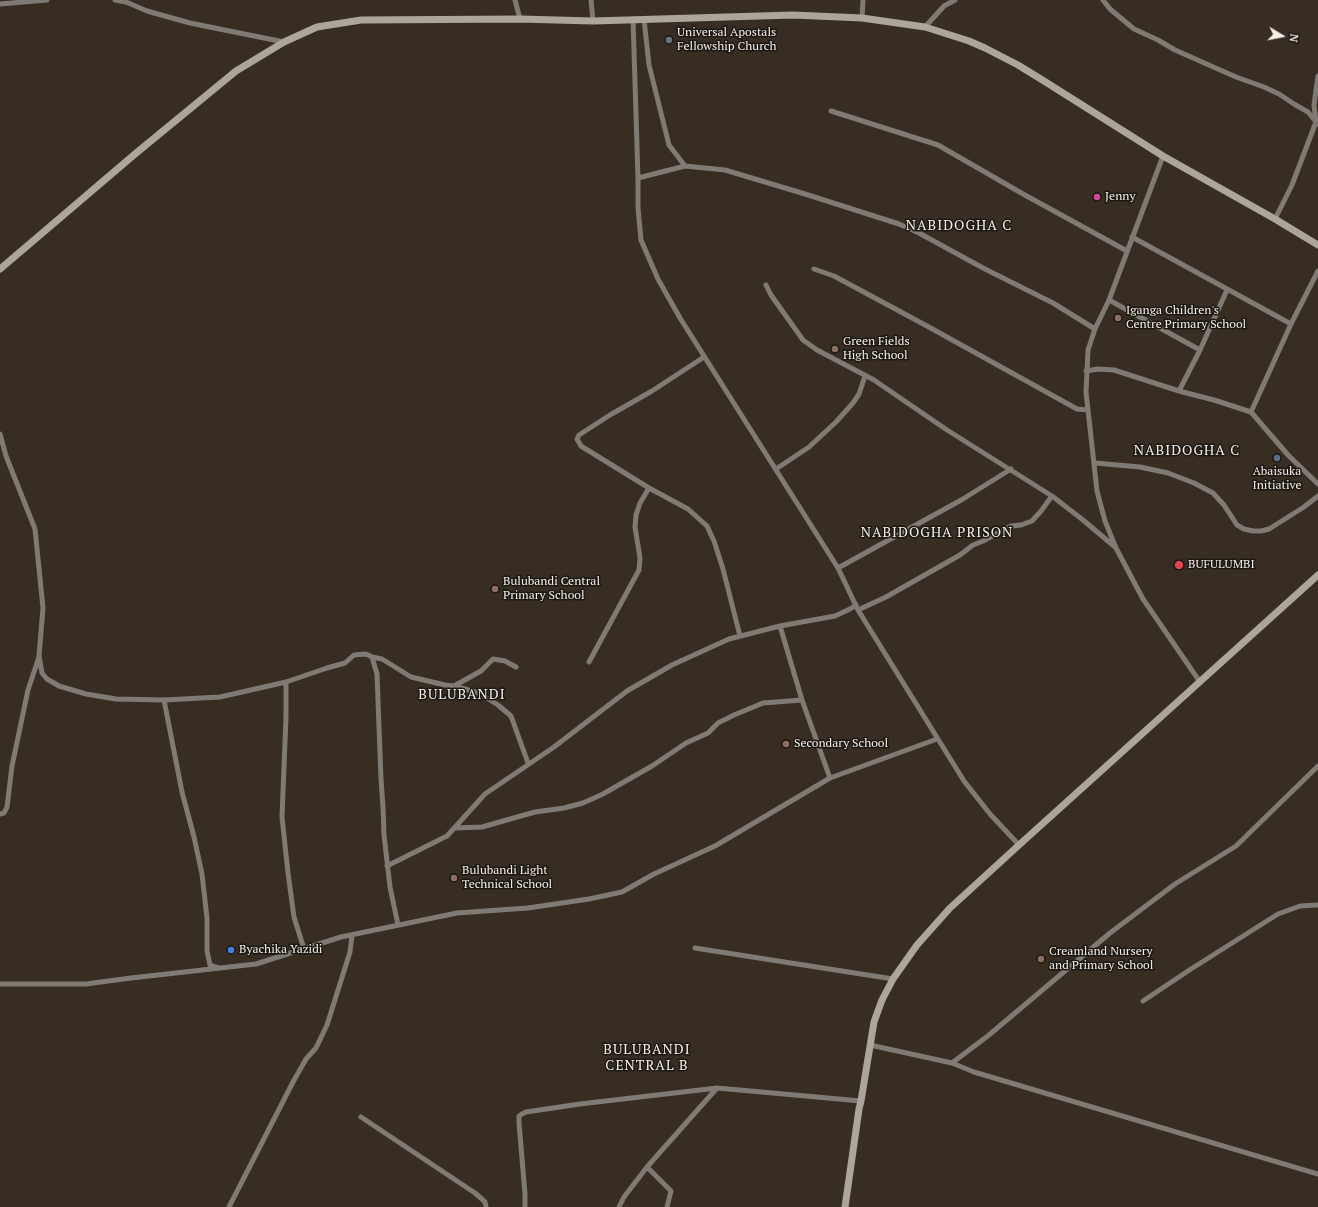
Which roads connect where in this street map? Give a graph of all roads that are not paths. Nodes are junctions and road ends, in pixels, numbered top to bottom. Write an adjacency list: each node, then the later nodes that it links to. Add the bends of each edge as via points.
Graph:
1 (47, 0): 9 (street)
2 (115, 0): 8 (street)
3 (515, 0): 11 (street)
4 (591, 0): 14 (street)
5 (863, 0): 10 (street)
6 (955, 0): 15 (street, via 944,6)
7 (1103, 0): 19 (street, via 1134,29 1236,78 1279,94 1308,112)
8 (127, 1): 16 (street, via 190,23)
9 (0, 4)
10 (862, 18): 13 (street, via 793,15); 15 (street)
11 (520, 19): 14 (street); 16 (street, via 361,20 317,27)
12 (633, 19): 13 (street); 14 (street); 22 (street)
13 (644, 19): 21 (street, via 649,65 669,145)
14 (593, 21)
15 (925, 27): 20 (street, via 985,48 1044,81)
16 (284, 42): 27 (street, via 236,71)
17 (1318, 76): 19 (street, via 1314,105)
18 (831, 111): 26 (street, via 938,145)
19 (1317, 123): 23 (street)
20 (1163, 156): 23 (street); 24 (street)
21 (685, 166): 22 (street); 34 (street, via 725,170 899,224 1053,303)
22 (638, 178): 36 (street, via 641,240 658,279)
23 (1275, 219): 25 (street)
24 (1132, 237): 26 (street); 31 (street)
25 (1318, 246)
26 (1127, 251): 32 (street)
27 (0, 269)
28 (814, 269): 40 (street, via 834,276 934,329 1077,409)
29 (1318, 271): 33 (street)
30 (766, 285): 38 (street, via 803,340)
31 (1227, 290): 33 (street); 35 (street)
32 (1109, 300): 34 (street); 35 (street)
33 (1291, 324): 41 (street)
34 (1096, 329): 37 (street, via 1088,350)
35 (1200, 350): 39 (street)
36 (704, 358): 44 (street); 47 (street, via 610,415 579,435 577,439 581,446)
37 (1086, 371): 39 (street, via 1114,370); 40 (street)
38 (865, 376): 44 (street, via 859,394 836,422 809,447); 45 (street)
39 (1179, 391): 41 (street)
40 (1088, 410): 43 (street)
41 (1251, 412): 46 (street, via 1288,455)
42 (0, 434): 57 (street, via 35,529 43,608)
43 (1095, 463): 49 (street, via 1140,467 1168,473 1194,483 1213,493 1237,525 1253,531 1269,529); 50 (street, via 1097,491)
44 (776, 469): 51 (street)
45 (1011, 470): 48 (street); 51 (street)
46 (1318, 484)
47 (649, 488): 56 (street, via 688,509 707,526 723,569); 59 (street, via 636,515 639,570)
48 (1052, 496): 50 (street); 54 (street, via 1032,521 1011,526 973,545 960,555)
49 (1318, 496)
50 (1116, 548): 62 (street, via 1144,600)
51 (838, 568): 53 (street)
52 (1318, 575): 62 (street)
53 (856, 605): 54 (street); 55 (street, via 835,616)
54 (858, 610): 66 (street)
55 (780, 626): 56 (street); 65 (street)
56 (740, 636): 67 (street, via 672,665 627,691 554,747)
57 (39, 656): 64 (street, via 42,673 59,686 116,699); 70 (street, via 28,690 15,750 7,807 4,814)
58 (372, 657): 61 (street, via 366,654 354,655 345,663); 63 (street, via 411,677); 73 (street, via 377,674)
59 (589, 662)
60 (516, 667): 63 (street, via 505,661 493,659 481,671)
61 (286, 682): 64 (street, via 220,697); 78 (street, via 282,817 294,917)
62 (1200, 682): 72 (street)
63 (454, 686): 67 (street, via 479,693 511,716)
64 (164, 700): 79 (street, via 182,792 202,874 207,918 207,951 210,964)
65 (802, 700): 69 (street); 71 (street, via 762,703 734,715 652,766 583,803 535,812 482,827)
66 (937, 739): 69 (street); 72 (street, via 964,781)
67 (528, 763): 71 (street, via 485,794)
68 (1318, 766): 84 (street, via 1236,846 1176,884 1110,933)
69 (830, 778): 75 (street, via 715,846 622,892 528,908 457,913)
70 (0, 814)
71 (455, 828): 73 (street, via 447,836)
72 (1019, 845): 80 (street, via 950,908 917,945)
73 (387, 866): 75 (street)
74 (1318, 905): 82 (street, via 1300,906 1278,914)
75 (398, 925): 76 (street)
76 (352, 935): 78 (street); 90 (street, via 350,952 327,1025 316,1048 306,1059 293,1082)
77 (695, 948): 80 (street)
78 (304, 949): 79 (street, via 256,964)
79 (220, 968): 81 (street, via 86,984)
80 (893, 979): 83 (street, via 874,1022)
81 (0, 984)
82 (1143, 1001)
83 (870, 1045): 84 (street); 86 (street)
84 (952, 1063): 89 (street, via 974,1072)
85 (717, 1088): 86 (street); 88 (street); 92 (street, via 580,1104 522,1114 519,1116 519,1122)
86 (861, 1101): 95 (street)
87 (361, 1117): 91 (street, via 475,1193 485,1202)
88 (647, 1167): 93 (street); 94 (street, via 671,1191)
89 (1318, 1174)
90 (229, 1207)
91 (486, 1207)
92 (525, 1207)
93 (619, 1207)
94 (667, 1207)
95 (845, 1207)

